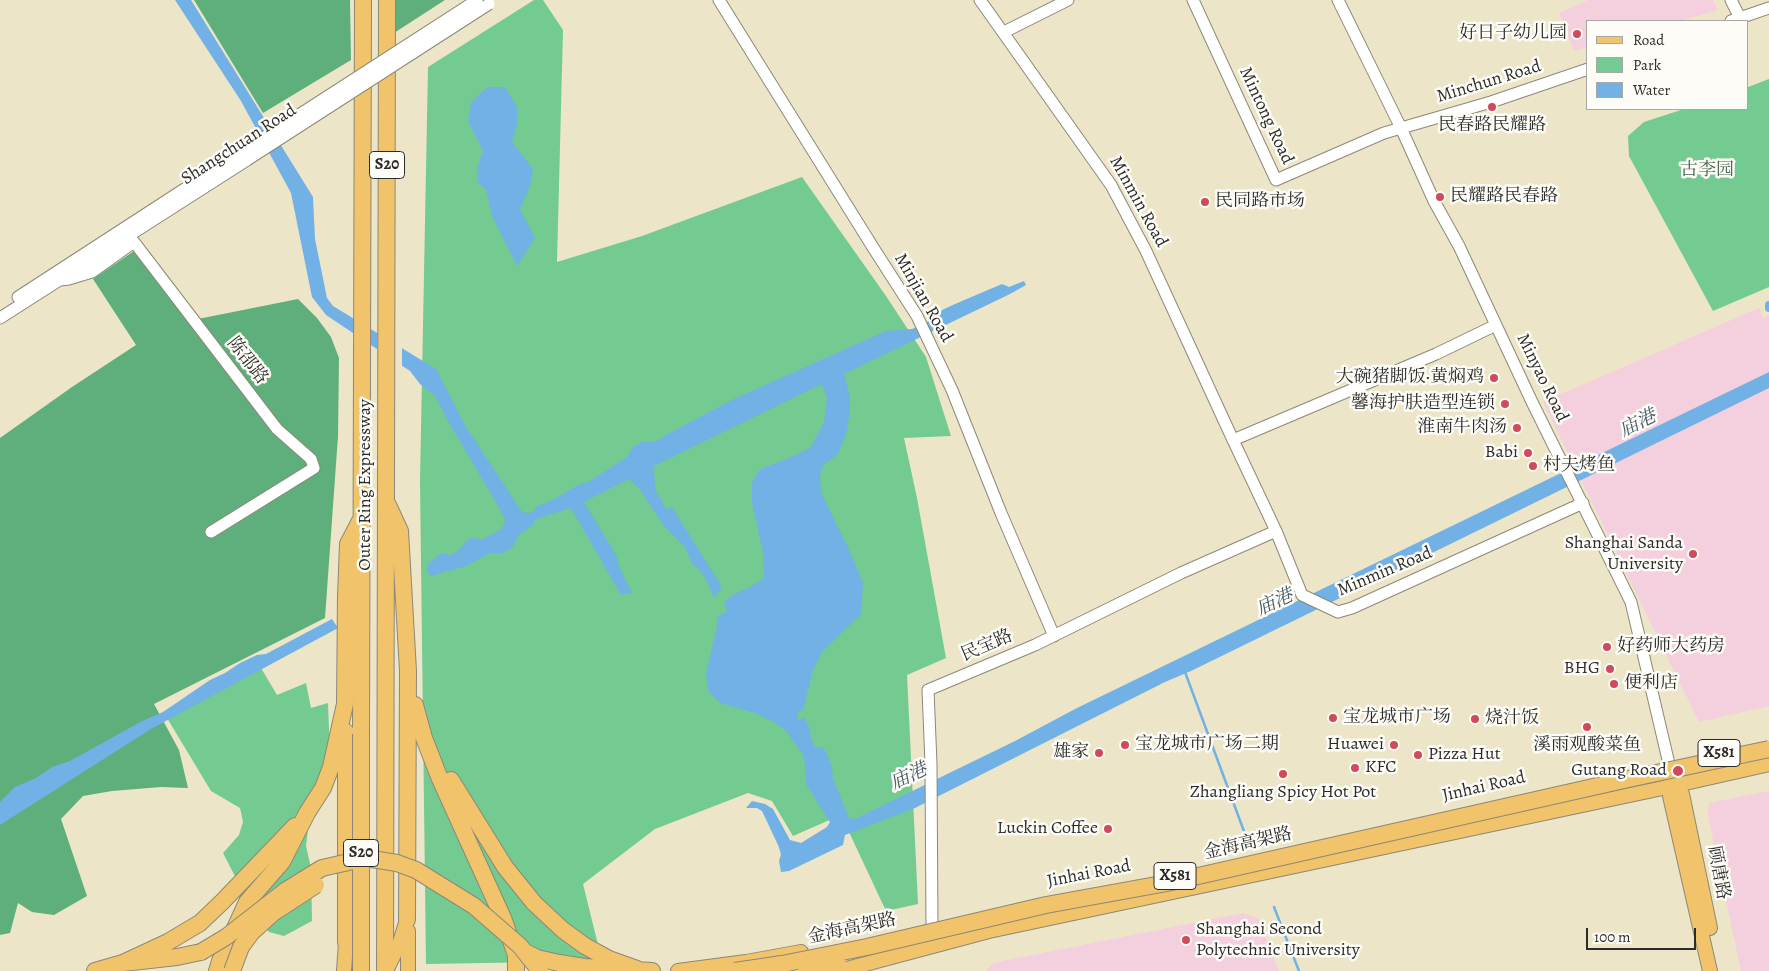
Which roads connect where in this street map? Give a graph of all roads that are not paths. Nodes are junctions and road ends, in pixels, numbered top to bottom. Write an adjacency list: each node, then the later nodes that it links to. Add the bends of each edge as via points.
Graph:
1 (363, 0): 24 (highway, Outer Ring Expressway / S20)
2 (387, 0): 22 (highway, Outer Ring Expressway / S20)
3 (477, 0): 16 (street, Shangchuan Road, bridge)
4 (719, 0): 27 (street, Minjian Road, via 917,316 952,390)
5 (980, 0): 13 (street, Minmin Road)
6 (1068, 0): 13 (street)
7 (1193, 0): 15 (street, Mintong Road, via 1276,180)
8 (1338, 0): 15 (street, Minyao Road)
9 (1731, 0): 12 (street)
10 (492, 2): 16 (street, Shangchuan Road, bridge)
11 (1769, 8): 12 (street)
12 (1735, 20)
13 (1004, 32): 21 (street, Minmin Road, via 1111,185 1146,251)
14 (1586, 70): 15 (street, Minchun Road)
15 (1401, 128): 20 (street, Minyao Road)
16 (245, 156): 17 (street, Shangchuan Road); 18 (street, Shangchuan Road)
17 (60, 280): 19 (street, Shangchuan Road); 26 (street, 陈邵路, via 92,272 134,242 277,428 312,458 314,468)
18 (0, 309)
19 (0, 318)
20 (1496, 325): 21 (street, via 1436,354); 23 (street, Minyao Road)
21 (1233, 440): 25 (street, Minmin Road)
22 (386, 500): 28 (highway, via 400,531); 50 (highway, Outer Ring Expressway / S20)
23 (1582, 503): 25 (street, Minmin Road, via 1338,612 1302,595); 33 (street, Minyao Road, via 1631,602)
24 (362, 516): 29 (highway, via 348,544); 49 (highway, Outer Ring Expressway / S20, bridge)
25 (1276, 531): 27 (street, 民宝路, via 1181,573)
26 (211, 532)
27 (1054, 636): 39 (street, 民宝路, via 928,690)
28 (408, 671): 37 (highway, via 418,720 430,754); 38 (highway)
29 (343, 718): 36 (highway, via 331,768); 40 (highway, via 346,729)
30 (1769, 742): 33 (main road, Jinhai Road / X581)
31 (1769, 749): 55 (highway, 金海高架路, bridge, via 1166,883 1046,905 867,948)
32 (1769, 756): 56 (highway, 金海高架路, bridge)
33 (1668, 764): 35 (main road, Minyao Road); 39 (main road, Jinhai Road / X581)
34 (1769, 764): 35 (main road, Jinhai Road / X581)
35 (1672, 786): 57 (main road, Jinhai Road / X581, via 989,932); 58 (main road, via 1670,796); 59 (main road, 顾唐路, via 1682,794)
36 (308, 813): 41 (highway, via 200,923); 45 (highway, bridge, via 282,862 247,902)
37 (471, 828): 43 (highway, via 534,903 563,930 609,959); 52 (highway, bridge, via 516,955)
38 (408, 920): 42 (main road); 50 (main road)
39 (932, 929): 54 (main road, Jinhai Road / X581)
40 (345, 948): 47 (main road); 48 (main road); 49 (main road, via 358,960)
41 (123, 964): 44 (highway); 53 (highway, bridge, via 200,952 322,868 372,859 416,870 474,906 520,946)
42 (408, 965): 51 (main road)
43 (644, 970): 46 (highway, bridge, via 584,968 537,958 415,880 375,868 330,875 273,913 252,932)
44 (95, 971)
45 (218, 971)
46 (232, 971)
47 (334, 971)
48 (344, 971)
49 (361, 971)
50 (386, 971)
51 (420, 971)
52 (516, 971)
53 (540, 971)
54 (678, 971)
55 (735, 971)
56 (806, 971)
57 (839, 971)
58 (1710, 971)
59 (1718, 971)

